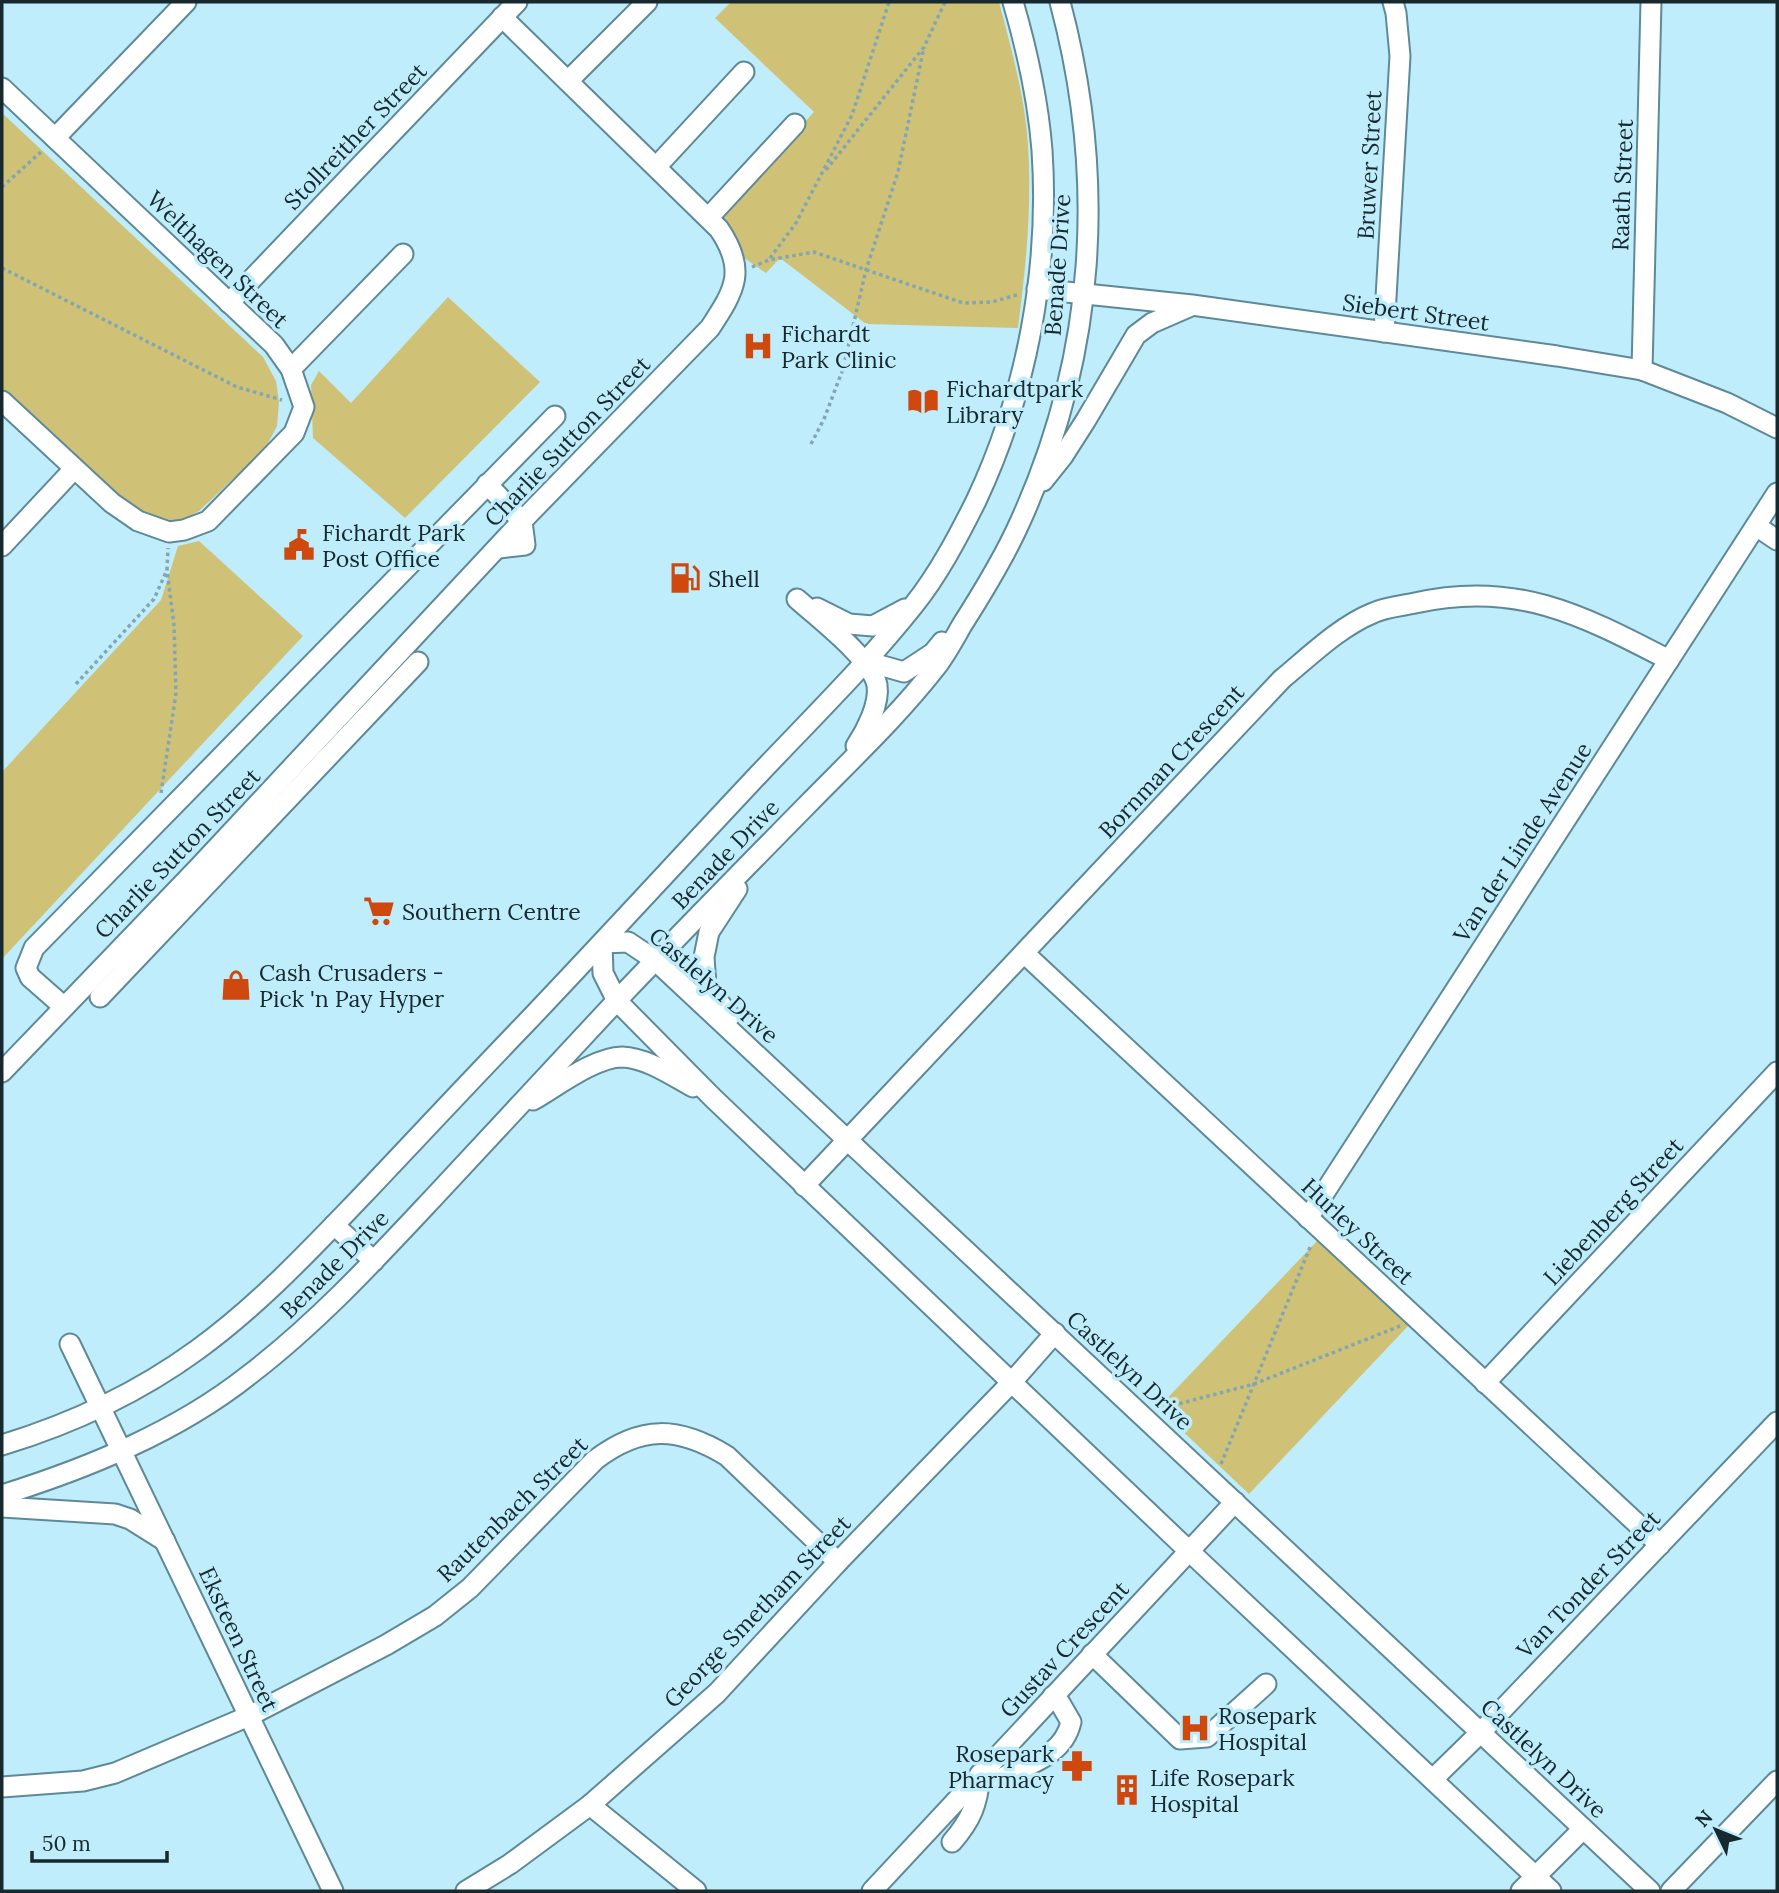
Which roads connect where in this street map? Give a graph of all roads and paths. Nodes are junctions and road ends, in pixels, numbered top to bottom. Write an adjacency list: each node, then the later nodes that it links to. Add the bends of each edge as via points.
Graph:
1 (186, 2): 16 (street)
2 (517, 2): 10 (street, Stollreither Street)
3 (647, 2): 13 (street)
4 (889, 2): 18 (path, via 852,115)
5 (944, 2): 11 (path)
6 (1013, 2): 26 (street, Benade Drive, via 1028,54 1042,148 1044,209)
7 (1060, 2): 27 (street, Benade Drive, via 1082,98 1088,156)
8 (1393, 2): 30 (street, Bruwer Street, via 1400,56)
9 (1651, 2): 32 (street, Raath Street)
10 (502, 17): 13 (street); 28 (street, Stollreither Street)
11 (924, 47): 18 (path); 24 (path, via 898,172)
12 (744, 72): 17 (street)
13 (568, 81): 17 (street)
14 (2, 88): 16 (street, Welthagen Street)
15 (795, 124): 20 (street)
16 (55, 138): 19 (path); 28 (street, Welthagen Street)
17 (657, 166): 20 (street)
18 (820, 177): 22 (path, via 796,223)
19 (2, 187)
20 (709, 217): 25 (street, via 729,243)
21 (403, 254): 31 (street)
22 (769, 260): 24 (path, via 814,252); 25 (path)
23 (2, 268): 34 (path, via 237,387)
24 (866, 270): 26 (path, via 963,303 992,302); 37 (path, via 843,369)
25 (737, 274): 42 (street, Charlie Sutton Street, via 710,328)
26 (1037, 289): 27 (street, Siebert Street); 49 (street, Benade Drive, via 1029,344 996,451 954,544)
27 (1085, 293): 29 (street, Siebert Street); 41 (street, Benade Drive, via 1067,392)
28 (229, 303): 31 (street, Welthagen Street, via 274,345)
29 (1192, 305): 30 (street, Siebert Street); 41 (street, via 1136,335 1063,456)
30 (1384, 332): 32 (street, Siebert Street)
31 (291, 369): 34 (street, Welthagen Street)
32 (1642, 370): 36 (street, Siebert Street)
33 (2, 401): 38 (street)
34 (304, 407): 44 (street, via 294,433 208,521)
35 (555, 416): 39 (street)
36 (1777, 428)
37 (811, 444)
38 (74, 469): 44 (street, via 138,521); 46 (street)
39 (487, 484): 42 (street); 55 (street)
40 (1777, 493): 43 (street, Van der Linde Avenue)
41 (1031, 495): 48 (street, Benade Drive)
42 (522, 521): 60 (street, Charlie Sutton Street)
43 (1756, 526): 45 (street); 50 (street, Van der Linde Avenue)
44 (169, 532): 47 (path)
45 (1777, 540)
46 (2, 546)
47 (167, 570): 53 (path, via 154,599); 55 (path, via 176,693)
48 (988, 584): 51 (street, via 933,653 904,672); 54 (street, Benade Drive, via 939,664 891,721)
49 (916, 603): 51 (street, Benade Drive); 51 (street, via 873,626 849,624 797,599)
50 (1669, 660): 58 (street, Bornman Crescent, via 1583,617 1546,604 1488,594 1437,597 1374,612 1282,679); 71 (street, Van der Linde Avenue)
51 (865, 661): 54 (street, via 877,686 871,720 852,752); 57 (street, Benade Drive)
52 (418, 662): 61 (street)
53 (76, 684)
54 (807, 806): 56 (street, Benade Drive)
55 (156, 827): 62 (street, via 28,959 30,977)
56 (763, 850): 59 (street, Benade Drive); 64 (street, via 709,932 704,957 706,985)
57 (602, 943): 59 (street, Castlelyn Drive, via 628,942); 63 (street, via 603,973); 72 (street, Benade Drive)
58 (1024, 953): 69 (street, Bornman Crescent); 71 (street, Hurley Street)
59 (655, 960): 63 (street, Benade Drive); 64 (street, Castlelyn Drive)
60 (92, 977): 61 (street); 62 (street, Charlie Sutton Street)
61 (100, 997): 62 (street)
62 (69, 1000): 65 (street, Charlie Sutton Street)
63 (617, 1001): 67 (street); 68 (street, Benade Drive)
64 (765, 1061): 69 (street, Castlelyn Drive)
65 (2, 1072)
66 (1777, 1072): 78 (street, Liebenberg Street)
67 (713, 1098): 68 (street, via 647,1063 622,1057 603,1060); 70 (street)
68 (514, 1111): 73 (street, Benade Drive)
69 (848, 1139): 70 (street, Bornman Crescent); 75 (street, Castlelyn Drive)
70 (804, 1186): 77 (street)
71 (1313, 1223): 74 (street, Hurley Street); 79 (path)
72 (334, 1224): 73 (street); 80 (street, Benade Drive, via 282,1278 200,1348)
73 (374, 1261): 84 (street, Benade Drive, via 248,1377 200,1409)
74 (1418, 1320): 78 (street, Hurley Street); 79 (path)
75 (1055, 1333): 77 (street, George Smetham Street); 81 (street, Castlelyn Drive)
76 (70, 1344): 80 (street, Eksteen Street)
77 (1011, 1383): 91 (street); 92 (street, George Smetham Street)
78 (1485, 1383): 90 (street, Hurley Street)
79 (1254, 1384): 81 (path); 85 (path)
80 (101, 1407): 83 (street, Benade Drive); 84 (street, Eksteen Street)
81 (1140, 1413): 85 (street, Castlelyn Drive)
82 (1777, 1422): 90 (street, Van Tonder Street)
83 (2, 1445)
84 (122, 1450): 86 (street, Benade Drive, via 58,1478); 89 (street, Eksteen Street)
85 (1214, 1482): 87 (street, Castlelyn Drive)
86 (2, 1495)
87 (1235, 1502): 91 (street, Gustav Crescent); 97 (street, Castlelyn Drive)
88 (2, 1507): 89 (street, via 115,1514)
89 (165, 1541): 96 (street, Eksteen Street)
90 (1660, 1545): 97 (street, Van Tonder Street)
91 (1189, 1551): 93 (street, Gustav Crescent); 99 (street)
92 (838, 1562): 96 (street, Rautenbach Street, via 727,1456 691,1438 666,1433 639,1435 595,1460 470,1588 435,1616); 102 (street, George Smetham Street, via 718,1693)
93 (1092, 1654): 94 (street, via 1180,1739 1208,1737); 95 (street, Gustav Crescent)
94 (1266, 1684)
95 (1054, 1696): 98 (street, Gustav Crescent); 98 (street, via 1071,1722 1051,1755 1000,1779)
96 (248, 1716): 101 (street, Rautenbach Street, via 115,1773 83,1781); 106 (street, Eksteen Street)
97 (1480, 1732): 99 (street, Van Tonder Street); 103 (street, Castlelyn Drive)
98 (980, 1774): 104 (street, via 977,1804); 109 (street, Gustav Crescent)
99 (1433, 1779): 105 (street)
100 (1777, 1780): 113 (street)
101 (2, 1787)
102 (590, 1805): 107 (street, George Smetham Street); 108 (street)
103 (1583, 1829): 105 (street); 112 (street, Castlelyn Drive)
104 (952, 1842)
105 (1535, 1876): 110 (street); 111 (street)
106 (333, 1891)
107 (466, 1891)
108 (696, 1891)
109 (872, 1891)
110 (1521, 1891)
111 (1551, 1891)
112 (1650, 1891)
113 (1671, 1891)

